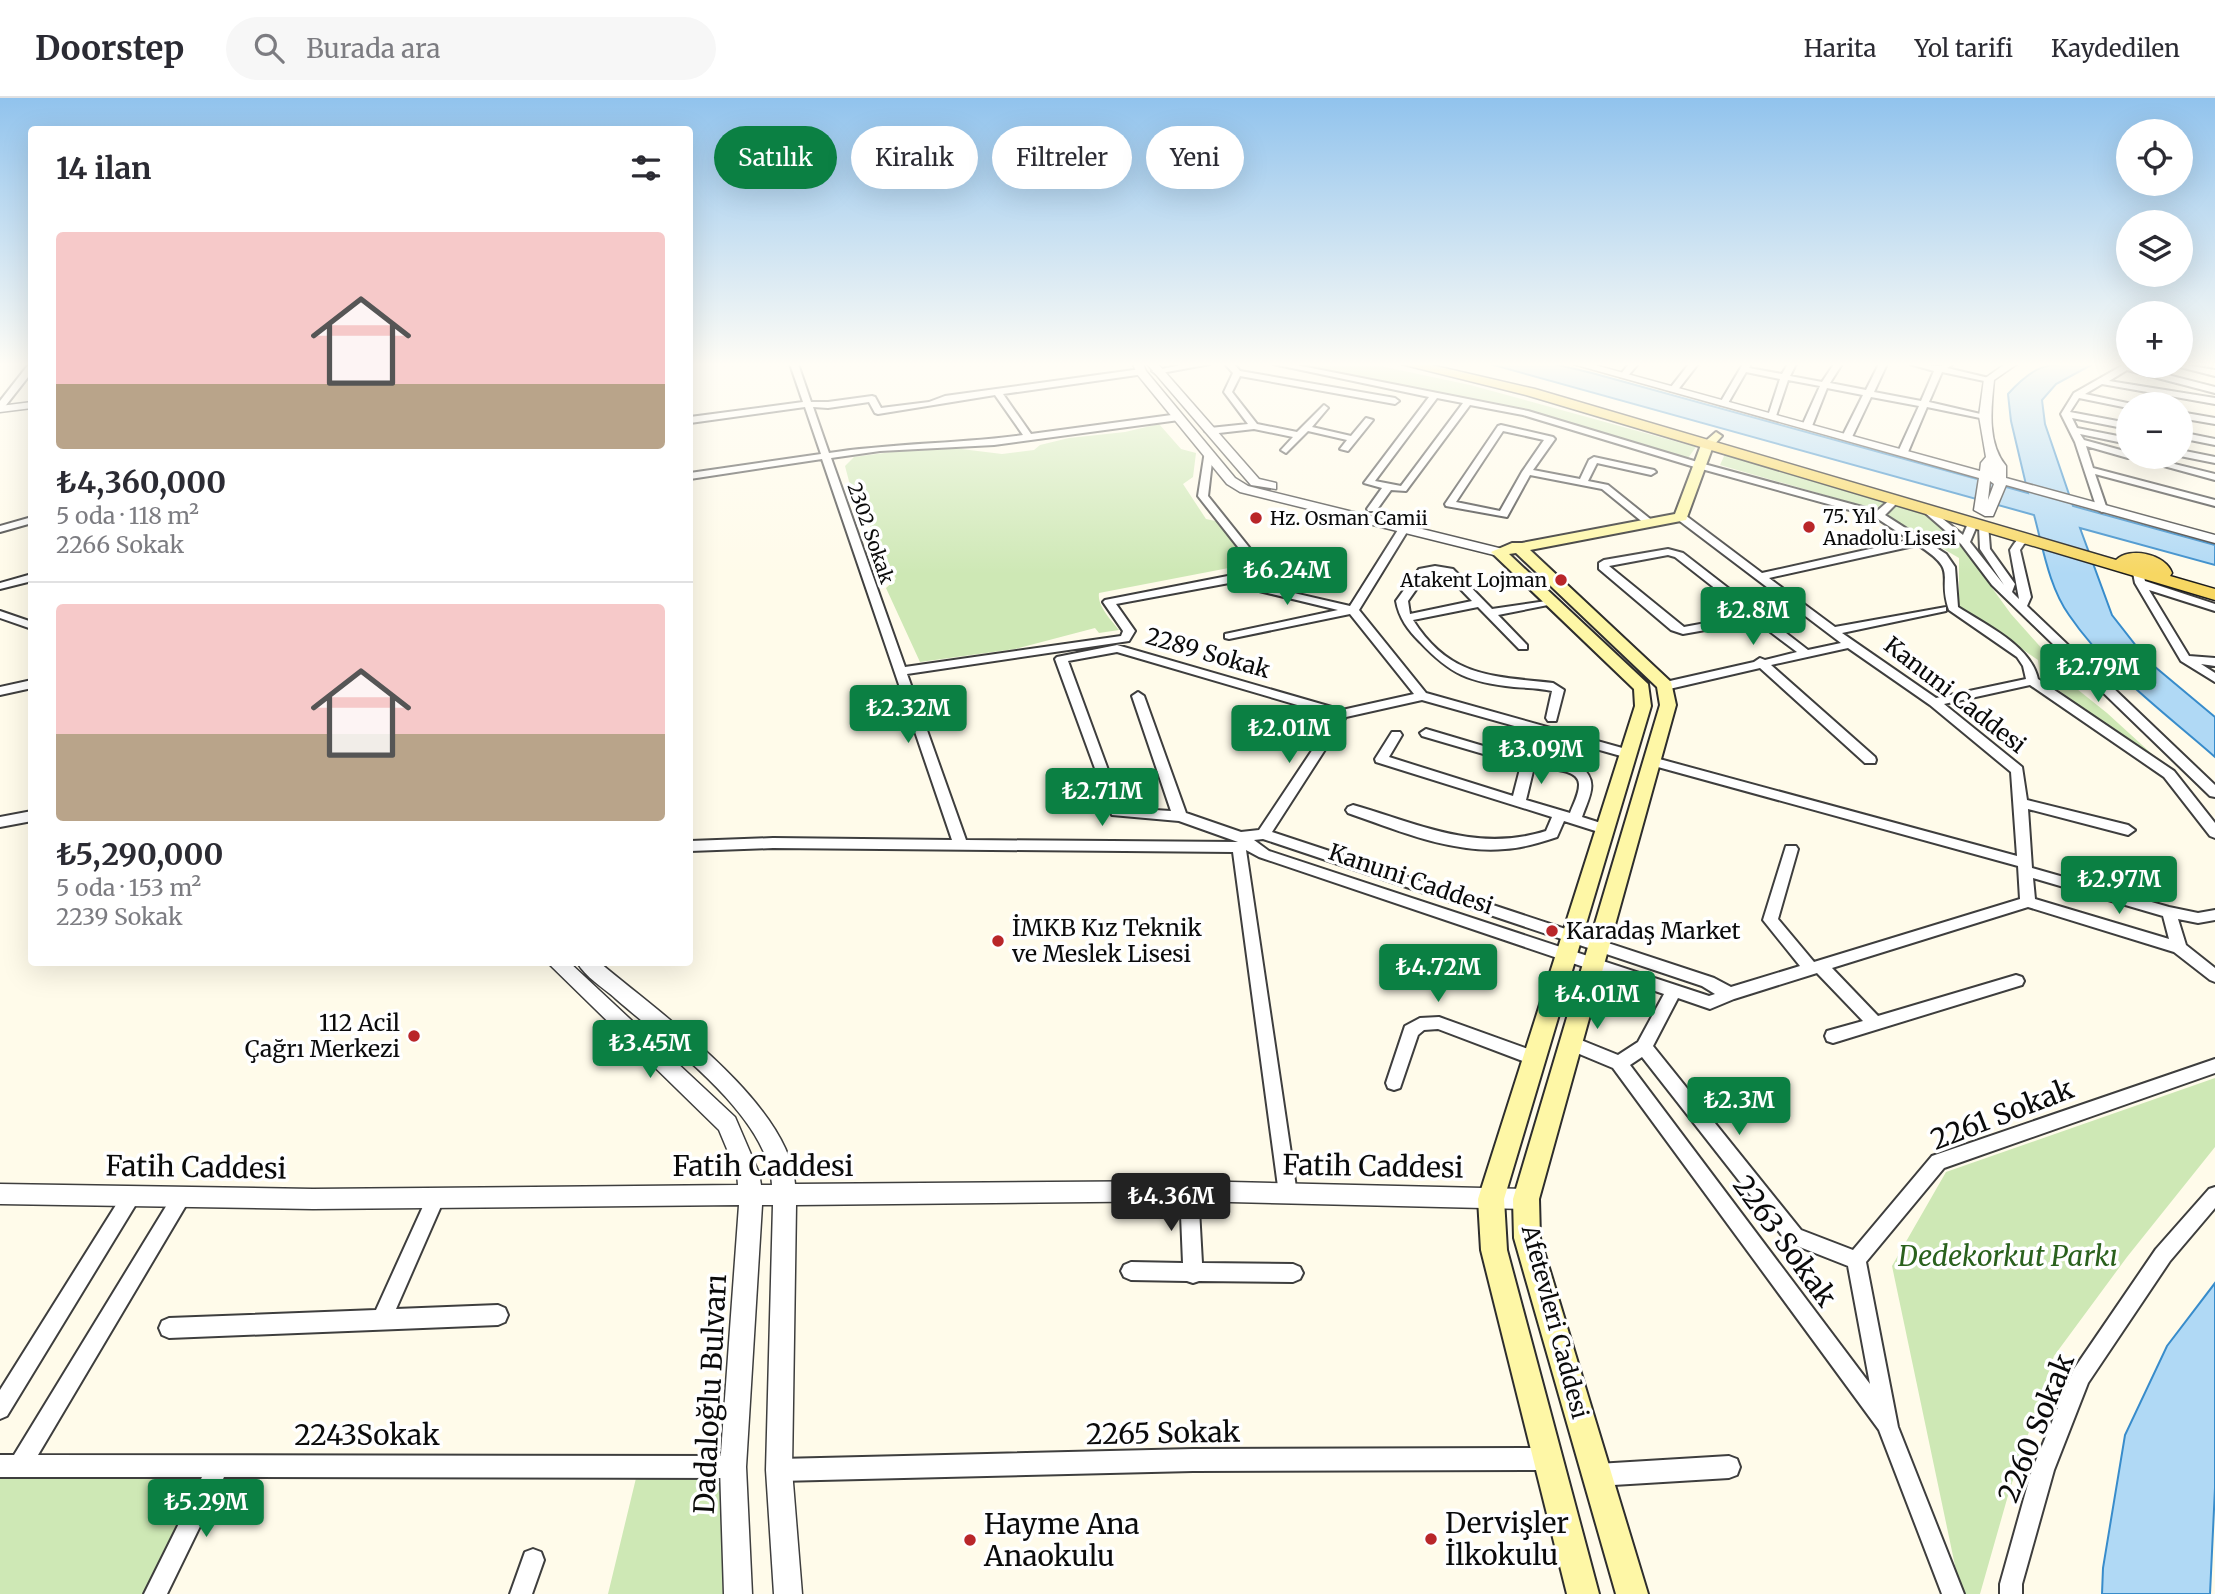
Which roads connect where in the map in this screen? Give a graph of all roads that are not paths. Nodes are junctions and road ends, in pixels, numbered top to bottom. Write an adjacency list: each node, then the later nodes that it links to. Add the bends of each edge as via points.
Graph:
1 (819, 434): 36 (street, 2302 Sokak)
2 (1026, 434): 23 (street)
3 (1059, 434): 23 (street)
4 (1193, 434): 34 (street, Afetevleri Caddesi)
5 (1212, 434): 52 (street, Afetevleri Caddesi, via 1255,482)
6 (1300, 434): 31 (street)
7 (1315, 434): 25 (street)
8 (1357, 434): 25 (street)
9 (1406, 434): 49 (street, via 1369,483)
10 (1444, 434): 49 (street, via 1403,489)
11 (1497, 434): 42 (street, via 1450,504 1503,515)
12 (1527, 434): 42 (street, via 1550,439)
13 (1594, 434): 39 (street)
14 (1689, 434): 27 (main road)
15 (1693, 434): 27 (main road)
16 (1835, 434): 22 (street)
17 (1848, 434): 22 (street)
18 (1910, 434): 32 (street)
19 (1988, 434): 37 (street)
20 (2075, 434): 28 (street)
21 (2092, 434): 26 (street)
22 (1847, 437): 32 (street)
23 (1029, 438): 36 (street, via 896,446)
24 (2193, 438): 29 (street)
25 (1353, 439): 30 (street)
26 (2116, 439)
27 (1712, 440): 39 (main road); 50 (main road); 55 (main road)
28 (2080, 442): 33 (street); 41 (street)
29 (2215, 442)
30 (1345, 449)
31 (1286, 450)
32 (1903, 452): 46 (street)
33 (2116, 452)
34 (1208, 453): 60 (street, Afetevleri Caddesi, via 1231,481 1244,489); 70 (street, via 1203,496 1255,561)
35 (2193, 456): 38 (street)
36 (826, 457): 44 (street); 96 (street, 2302 Sokak)
37 (1993, 458): 46 (street, via 1987,463); 48 (street, via 2000,466)
38 (2215, 460)
39 (1701, 466): 56 (street); 57 (main road)
40 (2183, 469): 45 (street)
41 (2090, 470): 51 (street); 53 (street)
42 (1527, 472): 47 (street)
43 (1651, 472): 47 (street, via 1594,460)
44 (693, 476)
45 (2215, 477)
46 (1985, 478): 48 (street); 55 (street)
47 (1583, 482): 59 (street, via 1605,487)
48 (2000, 482): 53 (street); 55 (street)
49 (1389, 486): 52 (street)
50 (1895, 500): 54 (main road); 56 (street)
51 (2215, 503)
52 (1371, 509): 66 (street, Afetevleri Caddesi)
53 (2102, 509): 63 (street)
54 (1928, 510): 55 (main road); 65 (street)
55 (1983, 514): 62 (main road); 65 (street); 67 (main road, via 2019,522); 74 (street, via 1985,549 2010,584)
56 (1879, 515): 64 (street)
57 (1681, 517): 59 (main road); 69 (street, Kanuni Caddesi)
58 (28, 521): 61 (street)
59 (1649, 522): 66 (main road)
60 (1405, 527): 66 (street, Afetevleri Caddesi); 80 (street)
61 (0, 529)
62 (2027, 538): 67 (main road); 78 (street, via 2015,550 2025,597)
63 (2215, 539)
64 (1920, 541): 69 (street); 99 (street, via 1951,567 1953,608 2021,655)
65 (1965, 542): 74 (street)
66 (1507, 549): 75 (main road, Afetevleri Caddesi); 102 (main road, Afetevleri Caddesi)
67 (2106, 555): 68 (main road)
68 (2142, 570): 72 (main road); 77 (main road); 93 (street)
69 (1762, 576): 87 (street, Kanuni Caddesi)
70 (1242, 577): 80 (street, via 1259,588); 86 (street, via 1108,602)
71 (28, 578): 73 (street)
72 (2215, 580)
73 (0, 586)
74 (2007, 591): 78 (street)
75 (1549, 602): 81 (street); 111 (main road, Afetevleri Caddesi, via 1642,688 1643,706)
76 (1481, 603): 81 (street); 84 (street); 84 (street, via 1452,573 1430,569 1420,574 1402,601)
77 (2214, 605)
78 (2021, 607): 115 (street)
79 (1942, 609): 87 (street)
80 (1353, 610): 88 (street); 105 (street)
81 (1490, 613): 90 (street)
82 (0, 614): 85 (street)
83 (1757, 617): 83 (street, via 1684,631 1675,628 1603,567 1604,563 1668,552 1679,555); 91 (street)
84 (1406, 618): 108 (street, via 1446,663 1459,670 1558,690)
85 (28, 624)
86 (1129, 631): 92 (street); 96 (street, via 1125,639)
87 (1834, 631): 89 (street, Kanuni Caddesi)
88 (1228, 636)
89 (1850, 644): 91 (street); 106 (street, Kanuni Caddesi)
90 (1523, 648)
91 (1805, 653): 94 (street)
92 (1140, 655): 107 (street, 2289 Sokak); 119 (street, 2289 Sokak, via 1117,648 1061,659)
93 (2185, 659): 95 (street); 98 (street)
94 (1759, 662): 102 (street); 112 (street)
95 (2215, 662)
96 (900, 671): 130 (street, 2302 Sokak)
97 (28, 677): 100 (street)
98 (2215, 678)
99 (2032, 681): 106 (street); 127 (street, via 2169,774)
100 (0, 683)
101 (28, 685): 103 (street)
102 (1665, 686): 113 (main road, Afetevleri Caddesi, via 1668,705)
103 (0, 691)
104 (1138, 696): 120 (street)
105 (1422, 696): 107 (street); 111 (street)
106 (1934, 702): 117 (street, Kanuni Caddesi, via 2017,770)
107 (1342, 714): 128 (street)
108 (1552, 718)
109 (1426, 733): 114 (street)
110 (1396, 735): 116 (street, via 1381,759)
111 (1628, 754): 125 (main road, Afetevleri Caddesi)
112 (1870, 760)
113 (1652, 761): 133 (street); 139 (main road, Afetevleri Caddesi)
114 (1528, 763): 116 (street); 123 (street, via 1570,767 1583,775 1586,784)
115 (2215, 793)
116 (1518, 803): 121 (street)
117 (2023, 803): 126 (street); 133 (street, Kanuni Caddesi)
118 (1353, 810): 121 (street, via 1454,841 1490,845 1552,834)
119 (1117, 812): 120 (street, Kanuni Caddesi)
120 (1181, 816): 129 (street, Kanuni Caddesi)
121 (1559, 816): 123 (street)
122 (28, 817): 124 (street)
123 (1575, 819): 125 (street)
124 (0, 822)
125 (1605, 829): 137 (main road, Afetevleri Caddesi)
126 (2128, 830)
127 (2215, 833)
128 (1263, 834): 129 (street, Kanuni Caddesi); 137 (street, Kanuni Caddesi)
129 (1243, 842): 130 (street); 137 (street, Kanuni Caddesi, via 1264,854); 156 (street)
130 (961, 845): 131 (street)
131 (693, 846)
132 (1791, 849): 142 (street, via 1770,920)
133 (2024, 867): 134 (street, Kanuni Caddesi); 135 (street)
134 (2028, 902): 138 (street); 142 (street, Kanuni Caddesi)
135 (2169, 912): 136 (street, via 2198,918); 138 (street)
136 (2215, 915)
137 (1568, 946): 139 (street, Kanuni Caddesi); 151 (main road, Afetevleri Caddesi)
138 (2179, 948): 143 (street)
139 (1596, 955): 145 (street, Kanuni Caddesi); 146 (street, Kanuni Caddesi, via 1708,982); 149 (main road, Afetevleri Caddesi)
140 (560, 966): 161 (street, Dadaloğlu Bulvarı, via 727,1124 748,1173)
141 (591, 966): 163 (street, via 745,1102 783,1171)
142 (1816, 968): 146 (street, Kanuni Caddesi); 147 (street)
143 (2215, 976)
144 (2015, 981): 147 (street)
145 (1674, 990): 146 (street, Kanuni Caddesi, via 1710,1003); 150 (street)
146 (1729, 994)
147 (1875, 1023): 148 (street)
148 (1833, 1036)
149 (1571, 1043): 152 (street); 165 (main road, Afetevleri Caddesi)
150 (1644, 1047): 152 (street); 166 (street, via 1794,1236)
151 (1534, 1058): 154 (street, via 1427,1022 1411,1031); 164 (main road, Afetevleri Caddesi)
152 (1619, 1063): 175 (street, 2263 Sokak)
153 (2215, 1066): 166 (street, 2261 Sokak, via 1938,1162)
154 (1394, 1083)
155 (1189, 1191): 156 (street, Fatih Caddesi); 163 (street, Fatih Caddesi); 169 (street)
156 (1288, 1194): 164 (street, Fatih Caddesi)
157 (0, 1195): 158 (street, Fatih Caddesi)
158 (132, 1195): 160 (street, Fatih Caddesi); 173 (street)
159 (2215, 1195): 191 (street, 2260 Sokak, via 2163,1255 2081,1376 2043,1470)
160 (182, 1196): 162 (street, Fatih Caddesi); 178 (street)
161 (751, 1196): 162 (street, Fatih Caddesi); 163 (street, Fatih Caddesi); 179 (street, Dadaloğlu Bulvarı)
162 (436, 1197): 171 (street)
163 (784, 1197): 181 (street)
164 (1490, 1199): 165 (street, Fatih Caddesi); 176 (main road, Afetevleri Caddesi, via 1494,1250)
165 (1526, 1199): 182 (main road, Afetevleri Caddesi, via 1527,1238)
166 (1856, 1260): 175 (street)
167 (1131, 1271): 169 (street)
168 (1293, 1273): 169 (street)
169 (1193, 1274)
170 (498, 1315): 171 (street)
171 (382, 1320): 172 (street)
172 (169, 1328)
173 (9, 1379): 174 (street)
174 (0, 1409)
175 (1888, 1427): 190 (street)
176 (1548, 1459): 181 (street, 2265 Sokak, via 1193,1460); 188 (main road, Afetevleri Caddesi)
177 (219, 1465): 178 (street, 2243Sokak); 179 (street, 2243Sokak); 184 (street)
178 (10, 1466)
179 (733, 1467): 186 (street, Dadaloğlu Bulvarı)
180 (1729, 1467): 182 (street)
181 (779, 1470): 187 (street)
182 (1597, 1475): 189 (main road, Afetevleri Caddesi)
183 (533, 1560): 185 (street)
184 (155, 1594)
185 (521, 1594)
186 (738, 1594)
187 (788, 1594)
188 (1583, 1594)
189 (1632, 1594)
190 (1953, 1594)
191 (2011, 1594)

